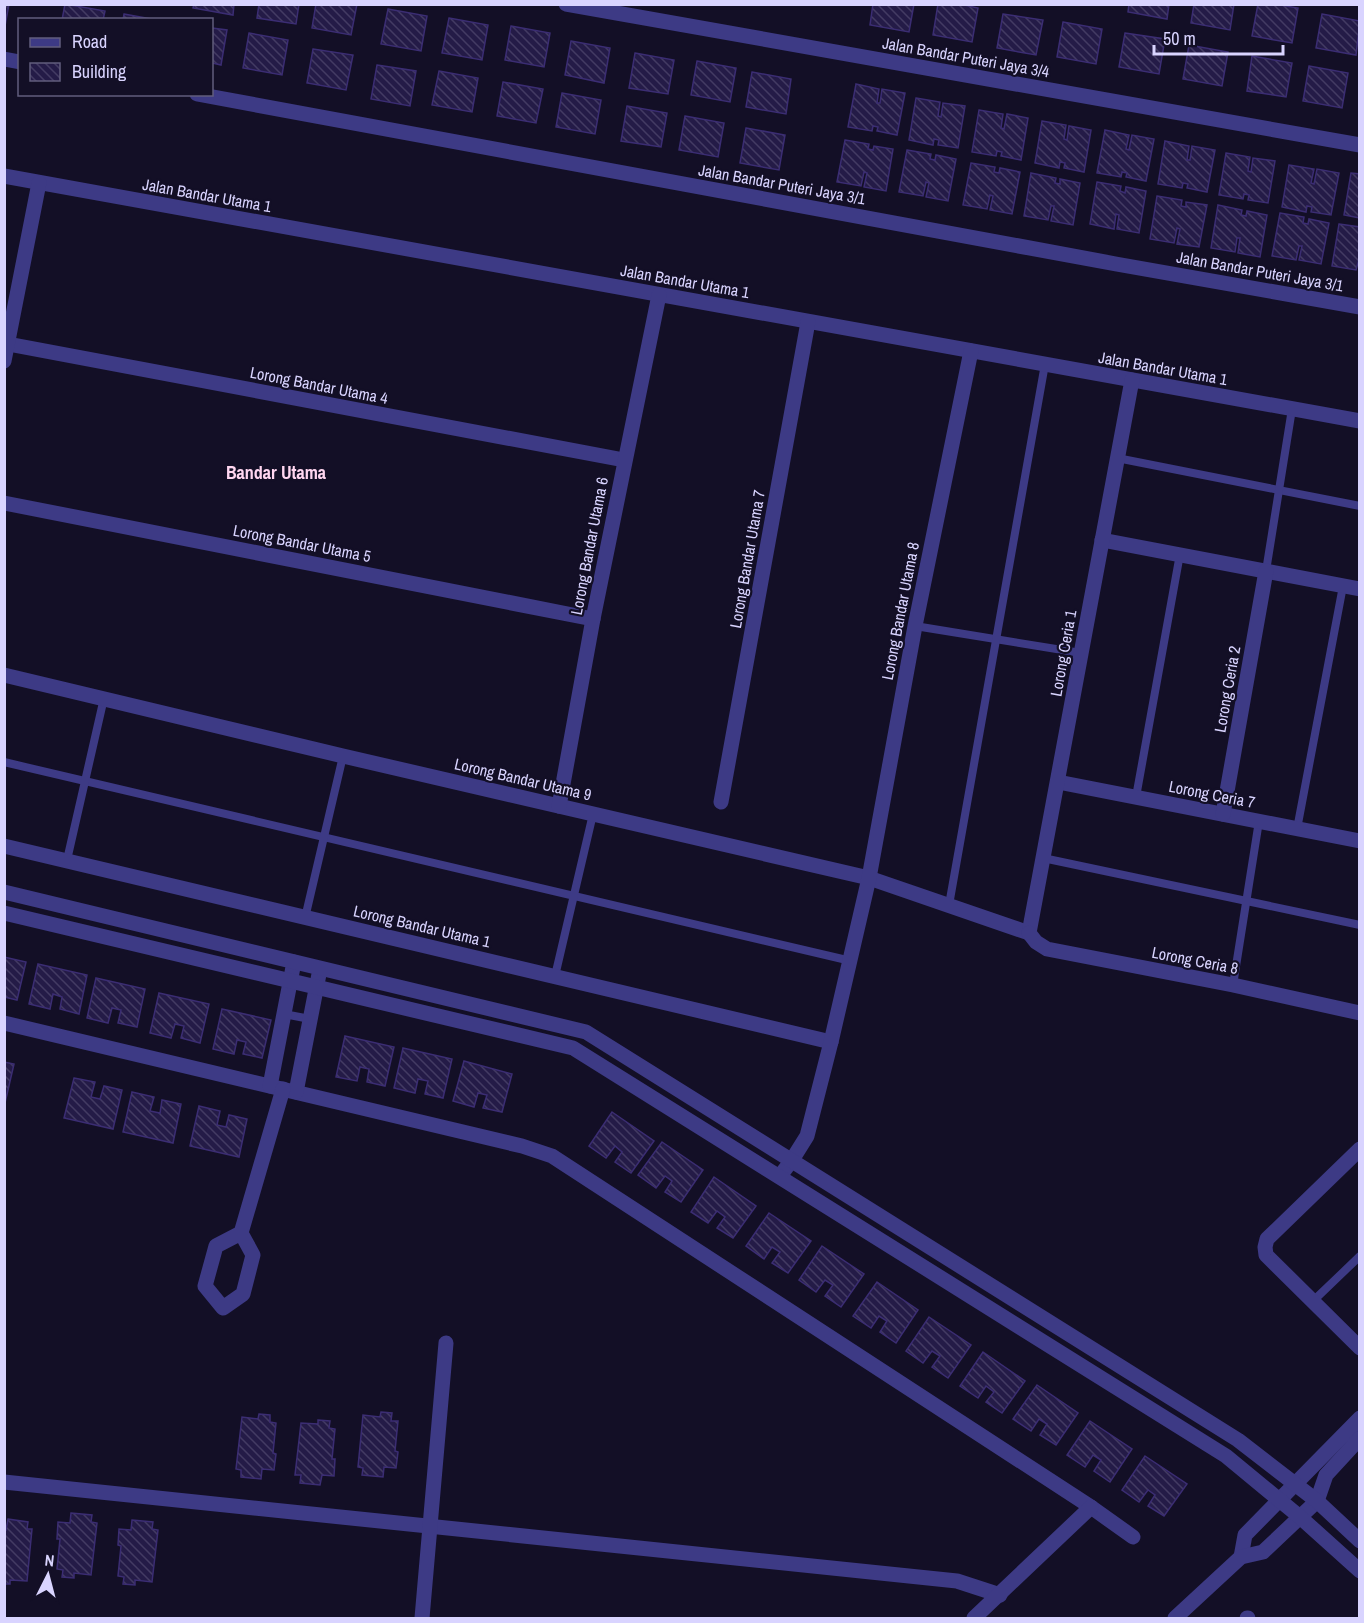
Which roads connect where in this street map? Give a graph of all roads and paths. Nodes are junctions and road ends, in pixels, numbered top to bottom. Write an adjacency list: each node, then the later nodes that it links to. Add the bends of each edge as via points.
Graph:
1 (566, 4): 3 (street, Jalan Bandar Puteri Jaya 3/4)
2 (208, 96): 7 (street, Jalan Bandar Puteri Jaya 3/1)
3 (1359, 145)
4 (4, 176): 5 (street, Jalan Bandar Utama 1)
5 (39, 183): 6 (street, Jalan Bandar Utama 1); 9 (street)
6 (659, 295): 8 (street, Jalan Bandar Utama 1); 17 (street, Lorong Bandar Utama 6)
7 (1359, 307)
8 (808, 322): 10 (street, Jalan Bandar Utama 1); 37 (street, Lorong Bandar Utama 7)
9 (8, 344): 11 (street); 17 (street, Lorong Bandar Utama 4)
10 (971, 351): 12 (street, Jalan Bandar Utama 1); 27 (street, Lorong Bandar Utama 8)
11 (4, 361)
12 (1045, 364): 13 (street, Jalan Bandar Utama 1); 28 (lane)
13 (1132, 380): 14 (street, Jalan Bandar Utama 1); 16 (street, Lorong Ceria 1)
14 (1292, 409): 15 (street, Jalan Bandar Utama 1); 18 (lane)
15 (1359, 422)
16 (1117, 458): 18 (lane); 21 (street, Lorong Ceria 1)
17 (624, 460): 26 (street, Lorong Bandar Utama 6)
18 (1279, 490): 20 (lane); 23 (lane)
19 (4, 503): 26 (street, Lorong Bandar Utama 5)
20 (1359, 506)
21 (1102, 540): 22 (street); 29 (street, Lorong Ceria 1)
22 (1180, 554): 23 (street); 36 (lane)
23 (1266, 571): 24 (street); 40 (street, Lorong Ceria 2)
24 (1343, 586): 25 (street); 42 (lane)
25 (1359, 589)
26 (593, 619): 38 (street, Lorong Bandar Utama 6)
27 (915, 626): 28 (lane); 48 (street, Lorong Bandar Utama 8)
28 (996, 640): 29 (lane); 52 (lane)
29 (1081, 653): 35 (street, Lorong Ceria 1)
30 (4, 675): 31 (street, Lorong Bandar Utama 9)
31 (104, 699): 32 (street, Lorong Bandar Utama 9); 34 (lane)
32 (343, 756): 38 (street, Lorong Bandar Utama 9); 43 (lane)
33 (4, 762): 34 (lane)
34 (85, 781): 43 (lane); 47 (lane)
35 (1058, 782): 36 (street, Lorong Ceria 7); 46 (street, Lorong Ceria 1)
36 (1136, 797): 40 (street, Lorong Ceria 7)
37 (721, 802)
38 (559, 806): 39 (street, Lorong Bandar Utama 9)
39 (593, 814): 48 (street, Lorong Bandar Utama 9); 50 (lane)
40 (1223, 814): 41 (street, Lorong Ceria 7)
41 (1259, 821): 42 (street, Lorong Ceria 7); 51 (lane)
42 (1297, 829): 44 (street, Lorong Ceria 7)
43 (324, 837): 50 (lane); 54 (lane)
44 (1359, 841)
45 (4, 846): 47 (street, Lorong Bandar Utama 1)
46 (1043, 858): 51 (lane); 56 (street, Lorong Ceria 1)
47 (67, 860): 54 (street, Lorong Bandar Utama 1)
48 (869, 878): 52 (street, Lorong Bandar Utama 9); 57 (street, Lorong Bandar Utama 8)
49 (4, 892): 58 (street)
50 (574, 896): 57 (lane); 60 (lane)
51 (1246, 901): 55 (lane); 62 (lane)
52 (949, 905): 56 (street, Lorong Bandar Utama 9)
53 (4, 913): 61 (street)
54 (305, 918): 60 (street, Lorong Bandar Utama 1)
55 (1359, 925)
56 (1029, 933): 62 (street, Lorong Ceria 8, via 1047,949)
57 (850, 961): 68 (street, Lorong Bandar Utama 8)
58 (294, 962): 59 (street); 61 (street)
59 (320, 969): 63 (street); 71 (street, via 586,1032)
60 (555, 976): 68 (street, Lorong Bandar Utama 1)
61 (291, 980): 63 (street); 65 (street)
62 (1233, 985): 64 (street, Lorong Ceria 8)
63 (316, 987): 66 (street); 72 (street, via 573,1048)
64 (1359, 1013)
65 (284, 1014): 66 (lane); 69 (street)
66 (310, 1019): 69 (street)
67 (4, 1023): 69 (street)
68 (831, 1042): 71 (street, Lorong Bandar Utama 8, via 807,1136)
69 (283, 1089): 73 (street); 84 (street, via 552,1156)
70 (1356, 1153): 75 (street, via 1267,1239 1266,1255)
71 (792, 1160): 72 (street, Lorong Bandar Utama 8); 81 (street, via 1238,1440)
72 (780, 1176): 82 (street, via 1226,1456)
73 (241, 1233)
74 (1359, 1256): 75 (lane)
75 (1312, 1302): 77 (street)
76 (446, 1343): 86 (street)
77 (1359, 1348)
78 (1359, 1418): 81 (street)
79 (1359, 1438): 83 (street, via 1326,1475)
80 (4, 1482): 86 (street)
81 (1296, 1483): 82 (street); 83 (street)
82 (1279, 1500): 85 (street); 89 (street, via 1245,1535)
83 (1317, 1501): 85 (street); 88 (street)
84 (1091, 1507): 87 (street); 91 (street)
85 (1300, 1517): 89 (street, via 1263,1552); 90 (street)
86 (430, 1526): 91 (street, via 957,1581); 93 (street)
87 (1133, 1537)
88 (1359, 1541)
89 (1241, 1557): 94 (street)
90 (1359, 1571)
91 (1000, 1595): 92 (street)
92 (984, 1615)
93 (422, 1618)
94 (1175, 1618)

